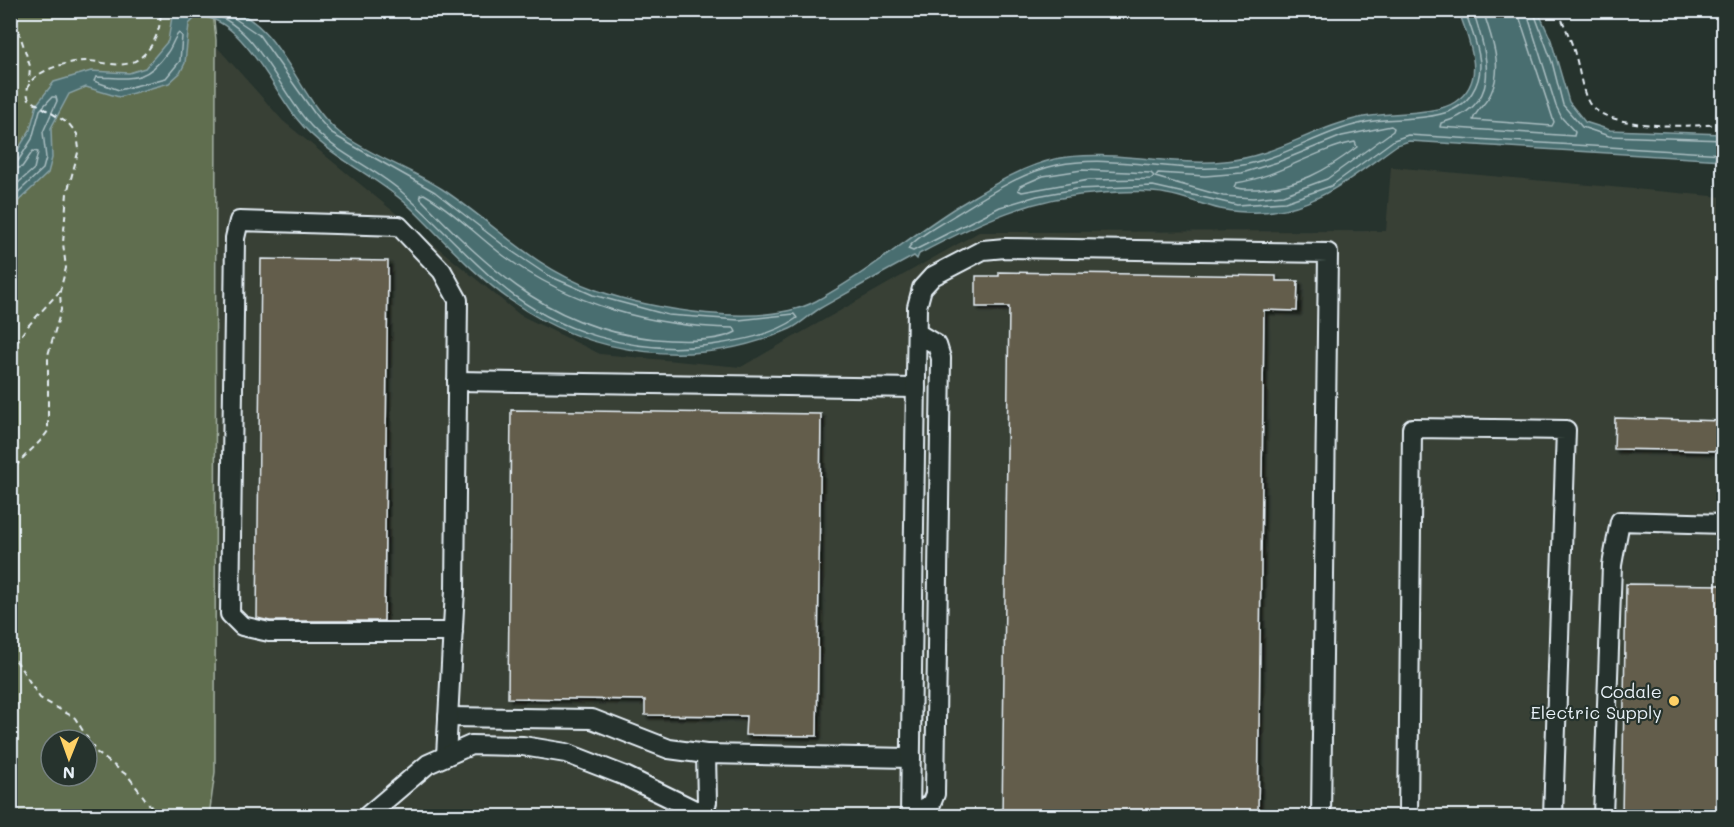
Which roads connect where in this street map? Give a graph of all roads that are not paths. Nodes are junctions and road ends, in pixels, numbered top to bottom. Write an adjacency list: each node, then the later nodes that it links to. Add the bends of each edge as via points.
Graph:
1 (917, 333): 3 (lane); 6 (lane, via 937,345 941,358); 15 (lane, via 922,288 933,276 983,250 1328,253)
2 (457, 381): 3 (lane); 7 (lane); 7 (lane, via 458,300 442,271 399,226 239,221 235,238 230,614 242,626 269,632)
3 (916, 388): 5 (lane)
4 (1724, 524): 18 (lane, via 1620,521 1612,565)
5 (913, 601): 6 (lane); 11 (lane)
6 (938, 601): 14 (lane, via 935,794 931,804)
7 (453, 632): 8 (lane)
8 (448, 717): 9 (lane, via 592,719 669,749); 10 (lane)
9 (706, 754): 11 (lane); 12 (lane)
10 (446, 756): 12 (lane, via 471,745 523,746 566,753 625,776); 13 (lane, via 428,764)
11 (911, 758): 14 (lane)
12 (705, 815)
13 (367, 816)
14 (909, 816)
15 (1322, 816)
16 (1408, 816): 17 (lane, via 1412,428 1566,430)
17 (1553, 816)
18 (1603, 816)

